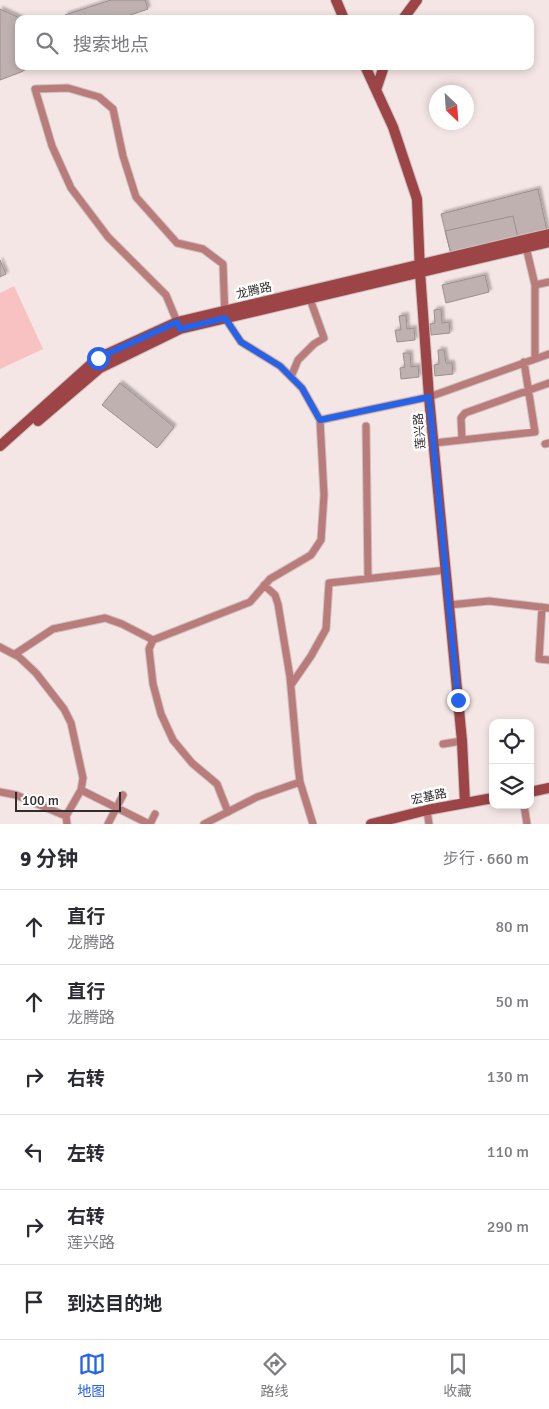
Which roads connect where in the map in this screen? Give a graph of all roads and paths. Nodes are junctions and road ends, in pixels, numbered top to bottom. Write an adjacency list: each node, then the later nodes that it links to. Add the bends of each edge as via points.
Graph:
1 (336, 0): 3 (street)
2 (416, 0): 4 (street)
3 (342, 15)
4 (406, 15)
5 (367, 70): 7 (street, 莲兴路)
6 (383, 70): 7 (street)
7 (376, 90): 11 (street, 莲兴路, via 393,127 417,199)
8 (549, 234): 11 (street, 龙腾路)
9 (549, 242): 10 (street, 龙腾路)
10 (526, 247): 11 (street, 龙腾路); 13 (street)
11 (420, 268): 14 (street, 龙腾路); 15 (street, 龙腾路); 23 (street, 莲兴路)
12 (549, 282): 13 (street)
13 (534, 285): 18 (street)
14 (310, 298): 15 (street, 龙腾路); 20 (street, via 324,338 298,360)
15 (225, 314): 16 (street, 龙腾路); 16 (street, via 223,264 203,249 177,242 136,196 113,109 99,97 68,88 35,89 52,146 71,188 108,237 166,295); 20 (street, via 241,342 280,366)
16 (179, 325): 28 (street, 龙腾路, via 98,358); 29 (street, 龙腾路, via 100,368)
17 (549, 354): 18 (street)
18 (535, 358): 19 (street)
19 (524, 362): 22 (street); 23 (street)
20 (291, 377): 24 (street, via 302,388)
21 (549, 383): 22 (street)
22 (529, 389): 26 (street, via 465,413 461,418); 26 (street, via 535,432)
23 (429, 397): 24 (street); 27 (street, 莲兴路)
24 (320, 420): 32 (street, via 324,495 321,540 311,555)
25 (366, 426): 31 (street)
26 (462, 440): 27 (street)
27 (434, 444): 30 (street, 莲兴路)
28 (0, 446)
29 (0, 455)
30 (446, 570): 31 (street); 33 (street, 莲兴路)
31 (368, 578): 39 (street, via 329,583 326,629)
32 (264, 585): 35 (street, via 250,602); 39 (street, via 275,595)
33 (449, 605): 34 (street, via 489,602); 40 (street, 莲兴路)
34 (546, 608): 38 (street, via 539,658)
35 (153, 640): 37 (street, via 104,618 53,628); 52 (street, via 149,649 161,714 173,740 192,763 218,784)
36 (0, 647): 37 (street)
37 (15, 654): 44 (street, via 36,673 71,723 83,778)
38 (549, 660)
39 (290, 686): 42 (street)
40 (462, 741): 41 (street); 49 (street, 莲兴路)
41 (443, 744)
42 (300, 782): 52 (street, via 257,797); 55 (street)
43 (549, 788): 45 (street)
44 (81, 790): 54 (street); 58 (street)
45 (534, 791)
46 (0, 792): 54 (street, via 16,795)
47 (123, 795): 57 (street)
48 (489, 799): 49 (street, 宏基路)
49 (465, 802): 51 (street, 宏基路)
50 (525, 809): 62 (street)
51 (427, 810): 60 (street, 宏基路); 61 (street)
52 (228, 812): 59 (street)
53 (155, 814): 58 (street)
54 (66, 816): 56 (street)
55 (311, 823)
56 (67, 824)
57 (108, 824)
58 (150, 824)
59 (204, 824)
60 (371, 824)
61 (429, 824)
62 (527, 824)

